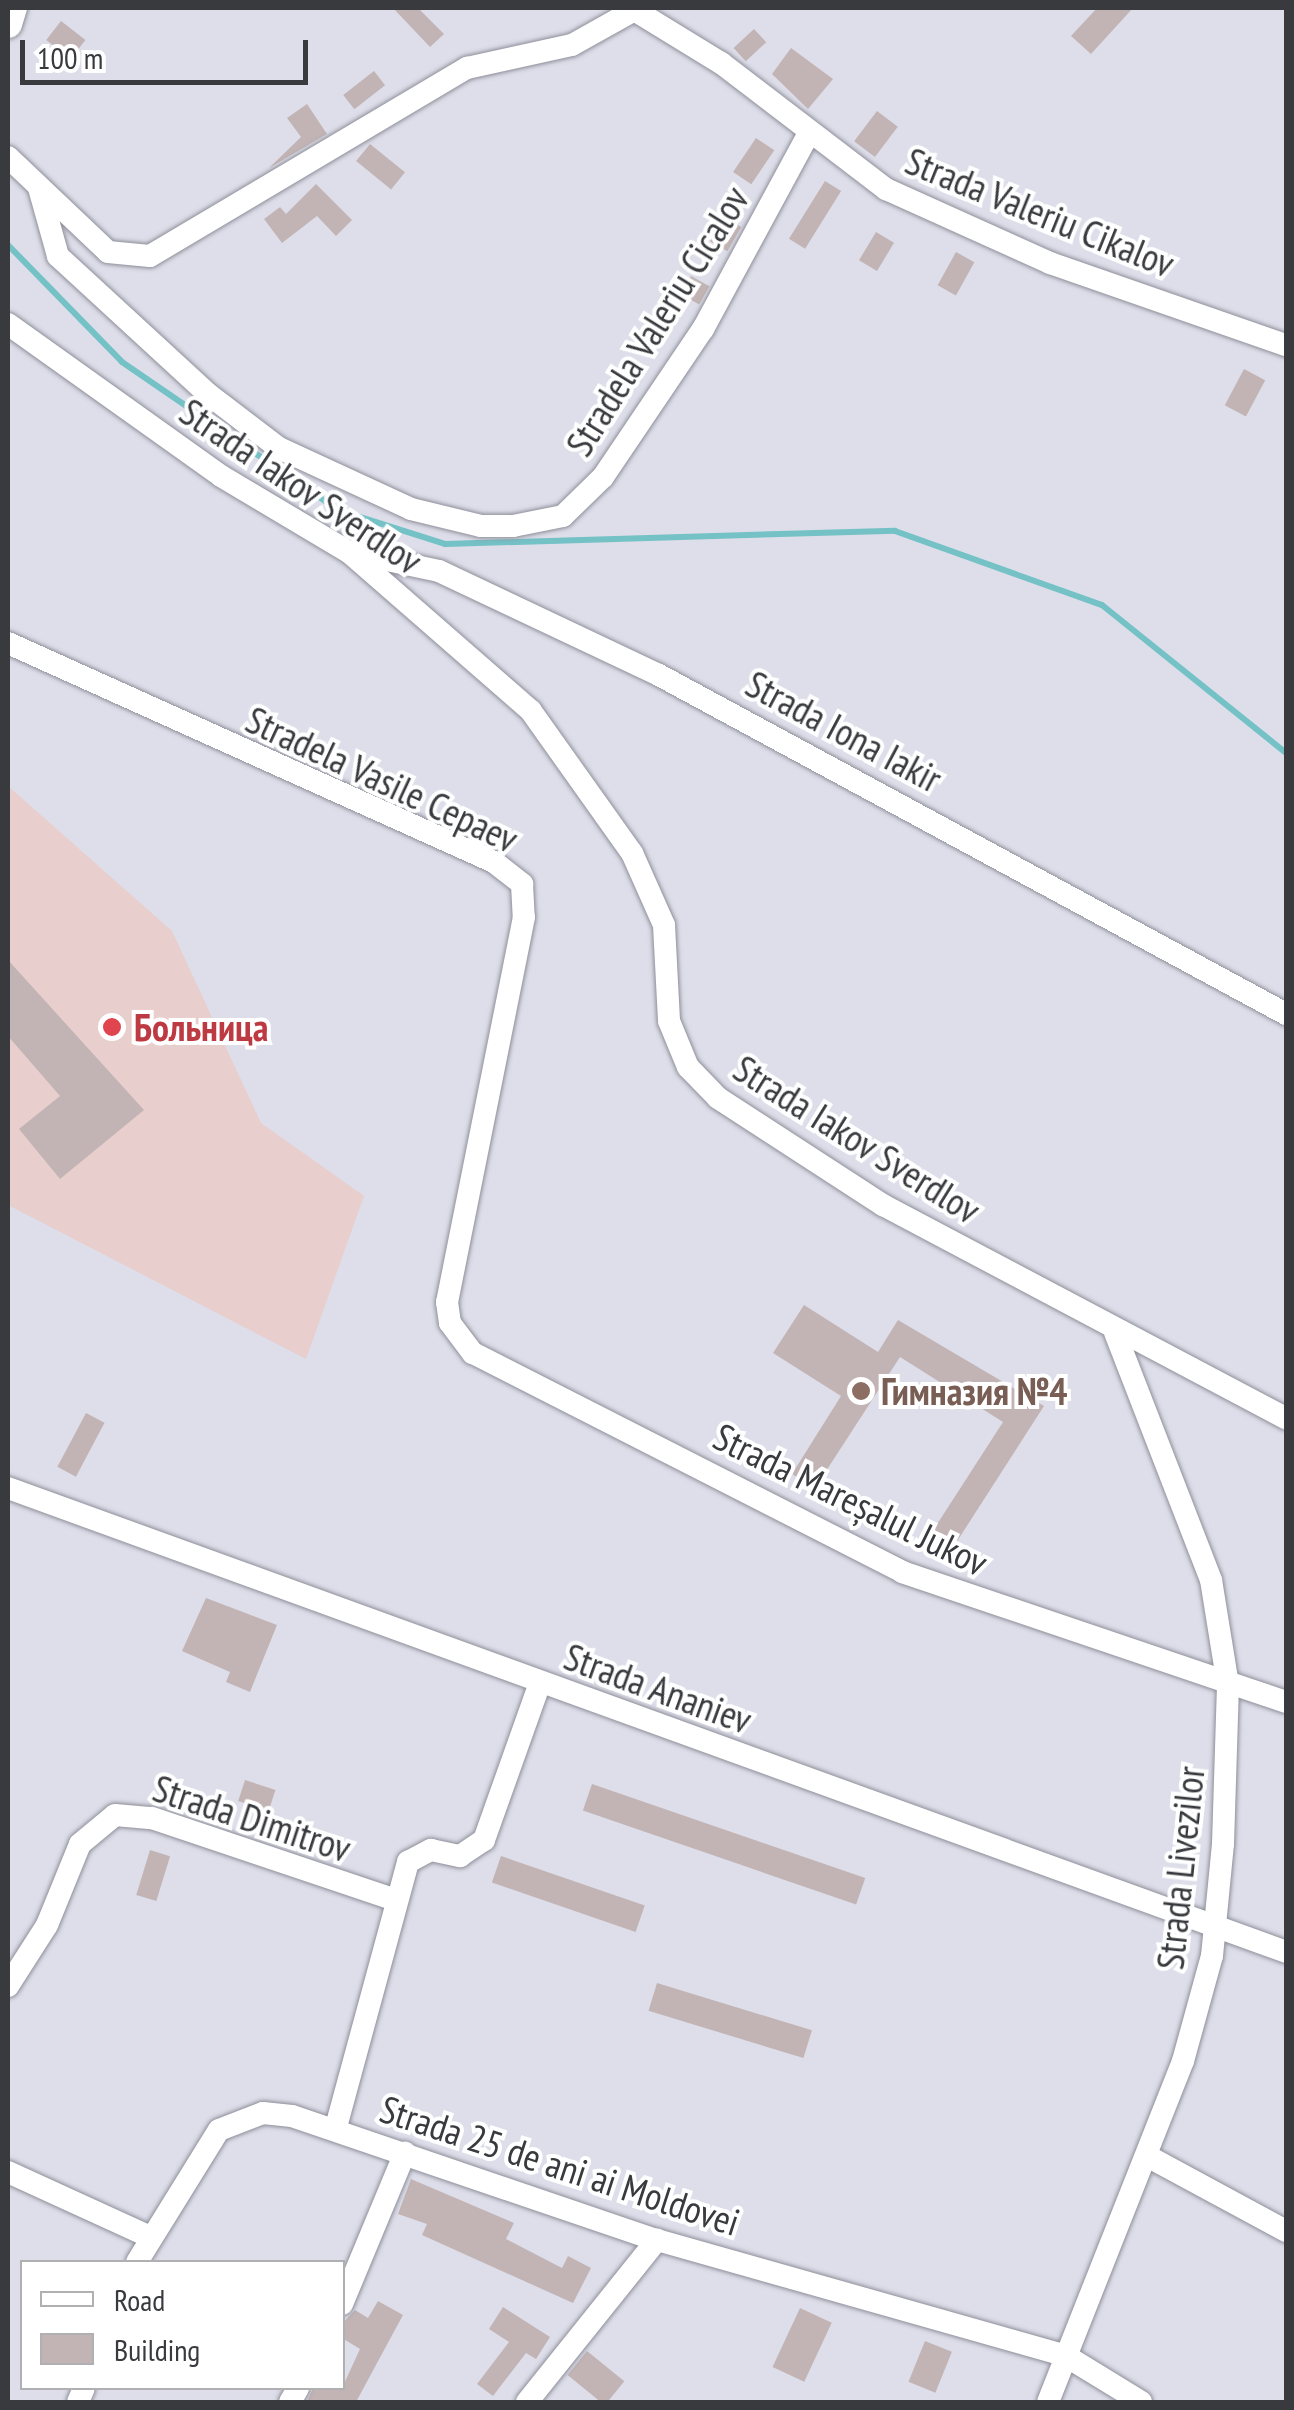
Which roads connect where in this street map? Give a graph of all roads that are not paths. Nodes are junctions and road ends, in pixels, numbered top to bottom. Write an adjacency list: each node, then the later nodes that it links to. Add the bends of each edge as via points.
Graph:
1 (13, 8): 3 (main road)
2 (637, 9): 4 (street, Strada Valeriu Cikalov, via 721,63); 7 (street, Strada Valeriu Cikalov, via 572,46 467,68 150,256)
3 (8, 24)
4 (808, 135): 8 (street, Stradela Valeriu Cicalov, via 703,329 614,460 580,504 544,522 481,526 333,477 208,394); 10 (street, Strada Valeriu Cikalov, via 950,222)
5 (8, 158): 6 (street)
6 (38, 188): 7 (street); 8 (street, via 58,256)
7 (108, 252): 8 (street)
8 (92, 289)
9 (8, 324): 11 (street, Strada Iakov Sverdlov, via 206,465)
10 (1286, 346)
11 (350, 553): 13 (street, Strada Iona Iakir, via 439,571 660,675); 14 (street, Strada Iakov Sverdlov, via 483,662 604,806 664,924 668,1021 688,1067 718,1098 884,1205)
12 (8, 643): 15 (street, Stradela Vasile Cepaev, via 494,862 522,884 524,917 447,1302)
13 (1286, 1014)
14 (1115, 1333): 16 (street, Strada Iakov Sverdlov); 19 (street, Strada Livezilor, via 1190,1512)
15 (458, 1338): 19 (street, Strada Mareșalul Jukov, via 473,1354 902,1572)
16 (1286, 1418)
17 (10, 1495): 18 (street, Strada Ananiev)
18 (540, 1683): 21 (street, via 484,1840 460,1856 419,1852); 22 (street, Strada Ananiev)
19 (1228, 1686): 20 (street, Strada Mareșalul Jukov); 22 (street, Strada Livezilor)
20 (1286, 1702)
21 (393, 1899): 24 (street, Strada Dimitrov, via 152,1818 116,1815 80,1844 47,1926); 25 (street)
22 (1217, 1925): 23 (street, Strada Ananiev); 27 (street, Strada Livezilor)
23 (1286, 1952)
24 (8, 1986)
25 (336, 2127): 26 (street, Strada 25 de ani ai Moldovei); 30 (street, Strada 25 de ani ai Moldovei, via 263,2113 219,2130)
26 (405, 2152): 31 (street, Strada 25 de ani ai Moldovei); 33 (street)
27 (1149, 2157): 29 (street); 34 (street, Strada Livezilor)
28 (8, 2172): 30 (street)
29 (1286, 2231)
30 (148, 2236): 32 (street, Strada 25 de ani ai Moldovei)
31 (657, 2240): 34 (street, Strada 25 de ani ai Moldovei); 35 (street)
32 (138, 2260)
33 (345, 2297)
34 (1066, 2356): 36 (street, Strada Livezilor); 37 (street, Strada 25 de ani ai Moldovei)
35 (527, 2402)
36 (1048, 2402)
37 (1141, 2402)

